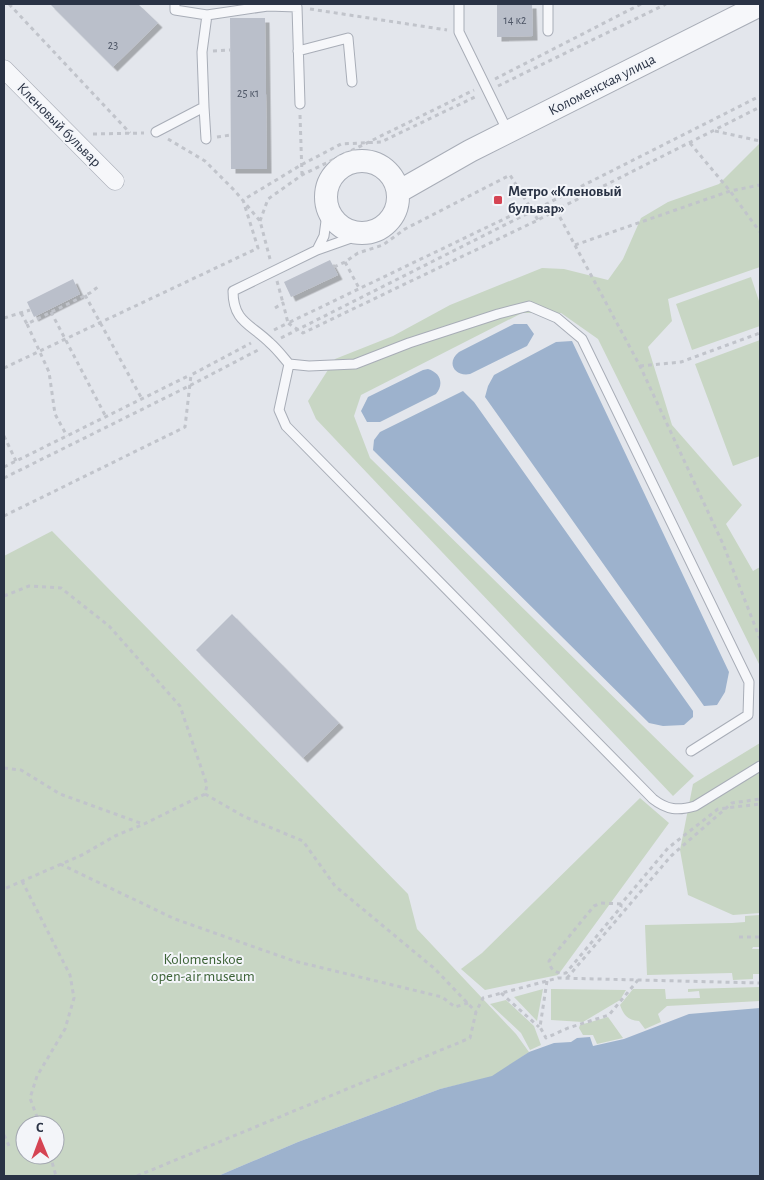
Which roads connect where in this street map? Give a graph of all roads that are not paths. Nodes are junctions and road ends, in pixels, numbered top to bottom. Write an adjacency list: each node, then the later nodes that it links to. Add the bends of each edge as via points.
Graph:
1 (175, 4): 6 (lane, via 175,10)
2 (459, 4): 14 (lane, via 459,32)
3 (548, 4): 7 (lane)
4 (268, 5): 6 (lane); 8 (lane, via 297,7)
5 (760, 5): 14 (street, Коломенская улица)
6 (207, 15): 12 (lane, via 202,52)
7 (548, 30)
8 (298, 51): 10 (lane, via 348,38); 11 (lane)
9 (4, 69): 18 (street, Кленовый бульвар)
10 (352, 82)
11 (300, 104)
12 (204, 107): 13 (lane); 15 (lane)
13 (156, 132)
14 (508, 133): 16 (street, Коломенская улица)
15 (206, 139)
16 (443, 165): 17 (street, Коломенская улица); 19 (street, Коломенская улица)
17 (384, 169): 19 (street, via 394,180); 20 (street, Коломенская улица, via 364,161 342,167 329,184)
18 (114, 180)
19 (398, 192): 21 (street, via 392,216 382,227)
20 (328, 206): 21 (street, via 340,225 353,232); 22 (lane, via 324,236)
21 (368, 232): 22 (lane)
22 (317, 250): 23 (lane, via 233,291 233,304 243,322 271,343)
23 (289, 364): 24 (lane, via 355,364 409,342 529,306 557,318 582,339 749,682 748,715); 25 (lane, via 279,410 286,426 653,799 667,808 683,810)
24 (691, 751)
25 (760, 766)

